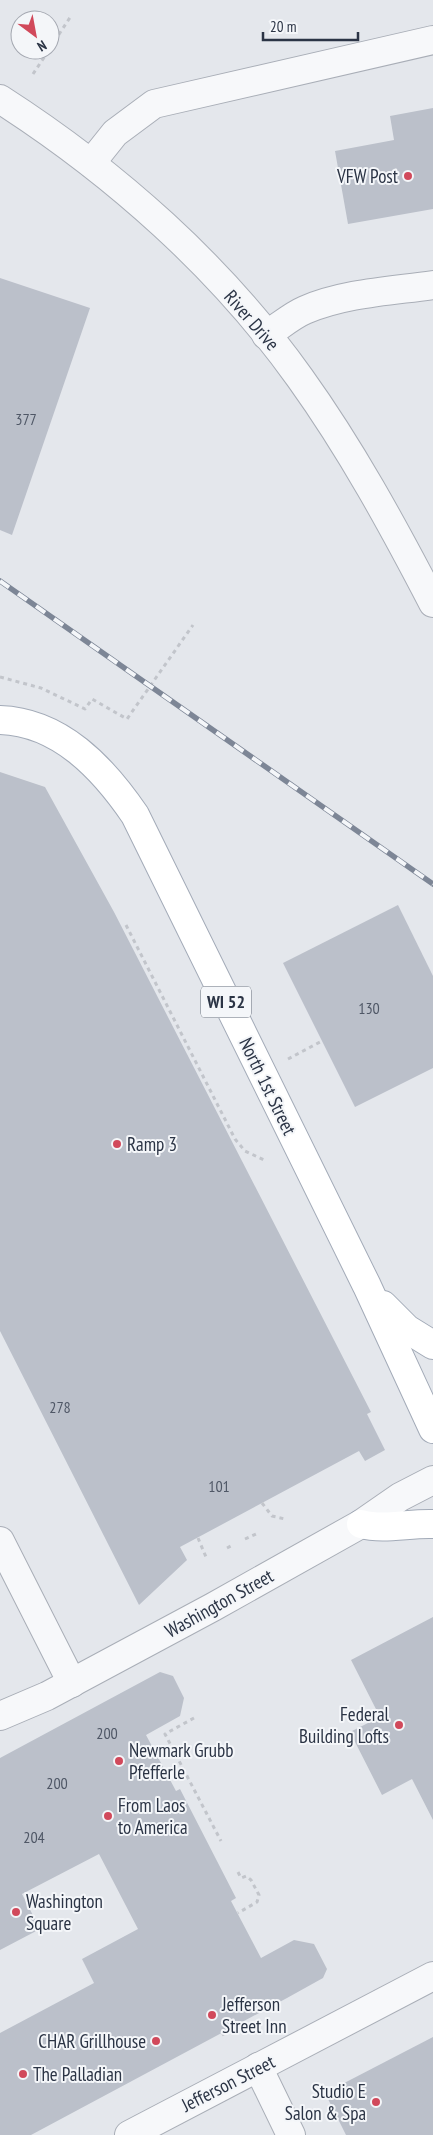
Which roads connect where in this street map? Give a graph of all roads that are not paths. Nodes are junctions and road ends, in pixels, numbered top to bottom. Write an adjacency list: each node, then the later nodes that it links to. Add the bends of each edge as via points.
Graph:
1 (433, 40): 3 (street, via 154,104 115,133)
2 (0, 99): 3 (street, River Drive)
3 (91, 163): 5 (street, River Drive, via 167,229)
4 (433, 285): 5 (street, via 322,304 299,313)
5 (266, 335): 6 (street, River Drive, via 340,437)
6 (433, 603)
7 (0, 720): 8 (main road, North 1st Street / WI 52, via 40,728 81,752 100,769 134,815)
8 (367, 1286): 9 (main road, WI 52, via 399,1322); 10 (main road, North 1st Street)
9 (433, 1345)
10 (433, 1429)
11 (433, 1480): 12 (street, Washington Street, via 400,1497)
12 (361, 1524): 13 (main road, via 380,1527); 15 (street, Washington Street)
13 (433, 1524)
14 (0, 1541): 15 (street)
15 (72, 1682): 16 (street, Washington Street)
16 (0, 1716)
17 (433, 1976): 18 (street, Jefferson Street)
18 (258, 2068): 19 (street, Jefferson Street); 20 (street)
19 (129, 2135)
20 (291, 2135)

